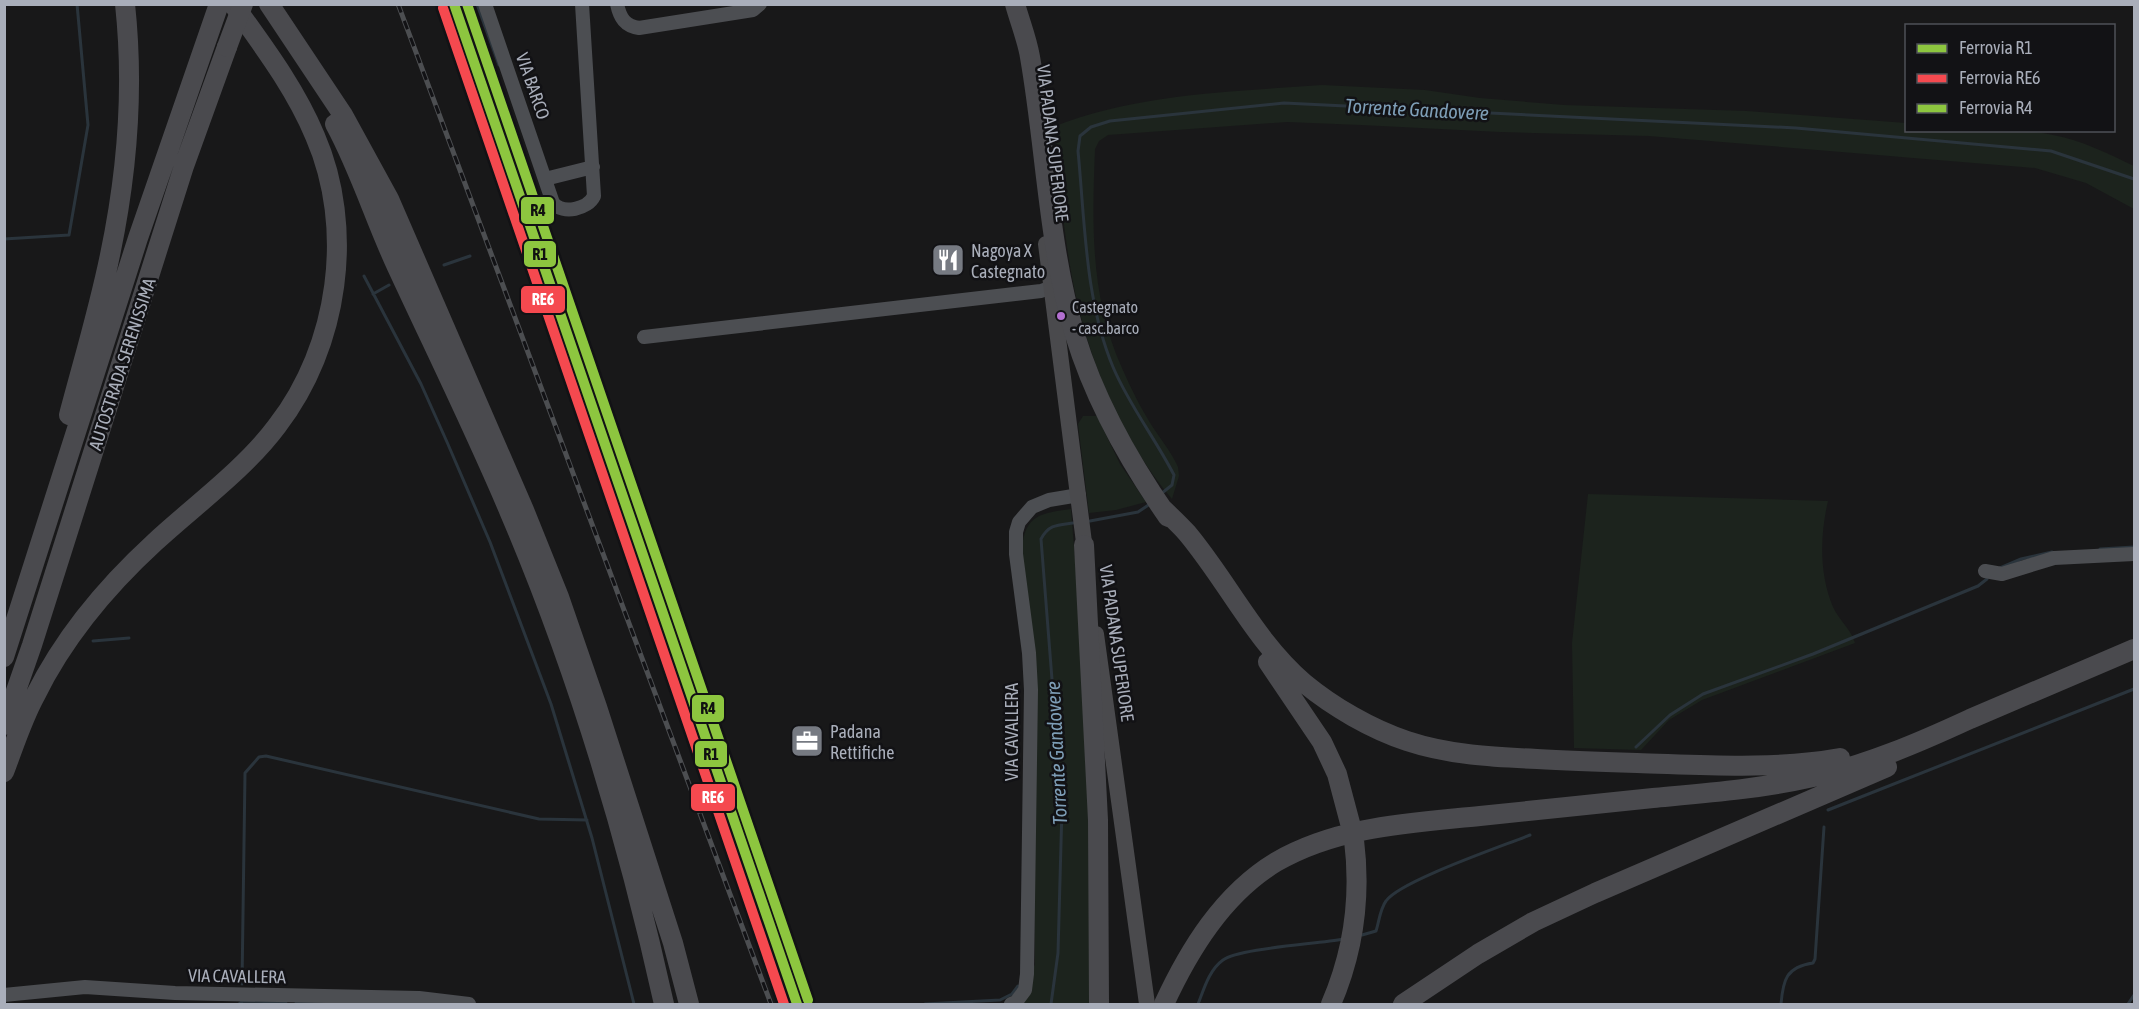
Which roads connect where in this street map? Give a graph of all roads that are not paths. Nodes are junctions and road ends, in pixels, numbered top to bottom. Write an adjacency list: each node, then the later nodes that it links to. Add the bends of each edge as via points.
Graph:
1 (124, 4): 21 (highway, via 128,112 112,247)
2 (233, 4): 26 (highway, via 294,93 324,160 336,226 334,288 328,321 308,373 278,426 134,562 76,628 34,696)
3 (243, 4): 25 (highway, AUTOSTRADA SERENISSIMA, bridge, via 184,166)
4 (257, 4): 30 (highway, via 343,139 511,514 590,730 629,861)
5 (269, 4): 29 (highway, via 343,115 389,199 524,510 597,707)
6 (486, 4): 13 (street, VIA BARCO)
7 (582, 4): 12 (street, VIA BARCO)
8 (618, 4): 9 (street, via 625,22 639,28 753,10)
9 (760, 4)
10 (1015, 4): 14 (main road, VIA PADANA SUPERIORE); 17 (highway, via 1030,54 1053,226 1075,334 1117,436)
11 (216, 13): 21 (highway, AUTOSTRADA SERENISSIMA, via 138,238)
12 (593, 167): 13 (street); 13 (street, VIA BARCO, via 594,196 586,205 557,208)
13 (545, 179)
14 (1052, 287): 15 (street); 16 (main road, VIA PADANA SUPERIORE)
15 (644, 337)
16 (1079, 495): 18 (main road, VIA PADANA SUPERIORE); 33 (street, VIA CAVALLERA, via 1040,503 1018,514 1015,543 1031,690 1029,928 1025,990)
17 (1161, 507): 24 (highway, via 1187,533 1273,651 1305,684 1386,733 1438,750 1486,757 1792,765 1854,756); 35 (highway, via 1323,742 1337,774 1352,832 1357,876 1356,906 1343,971)
18 (1084, 545): 31 (main road, VIA PADANA SUPERIORE); 34 (highway, via 1098,820)
19 (2134, 554): 20 (street, via 2054,558 2002,574)
20 (1985, 571)
21 (8, 648)
22 (2134, 649): 24 (highway)
23 (2134, 661): 27 (highway, via 1595,893)
24 (1970, 720): 31 (highway, via 1887,755 1779,784 1401,824 1309,846 1274,863 1222,908)
25 (4, 725)
26 (4, 772)
27 (1478, 954): 36 (highway); 37 (highway)
28 (4, 995): 32 (street, VIA CAVALLERA, via 85,987 175,993 419,998)
29 (689, 1002)
30 (664, 1004)
31 (1159, 1004)
32 (469, 1005)
33 (1011, 1005)
34 (1099, 1005)
35 (1331, 1005)
36 (1403, 1005)
37 (1418, 1005)

